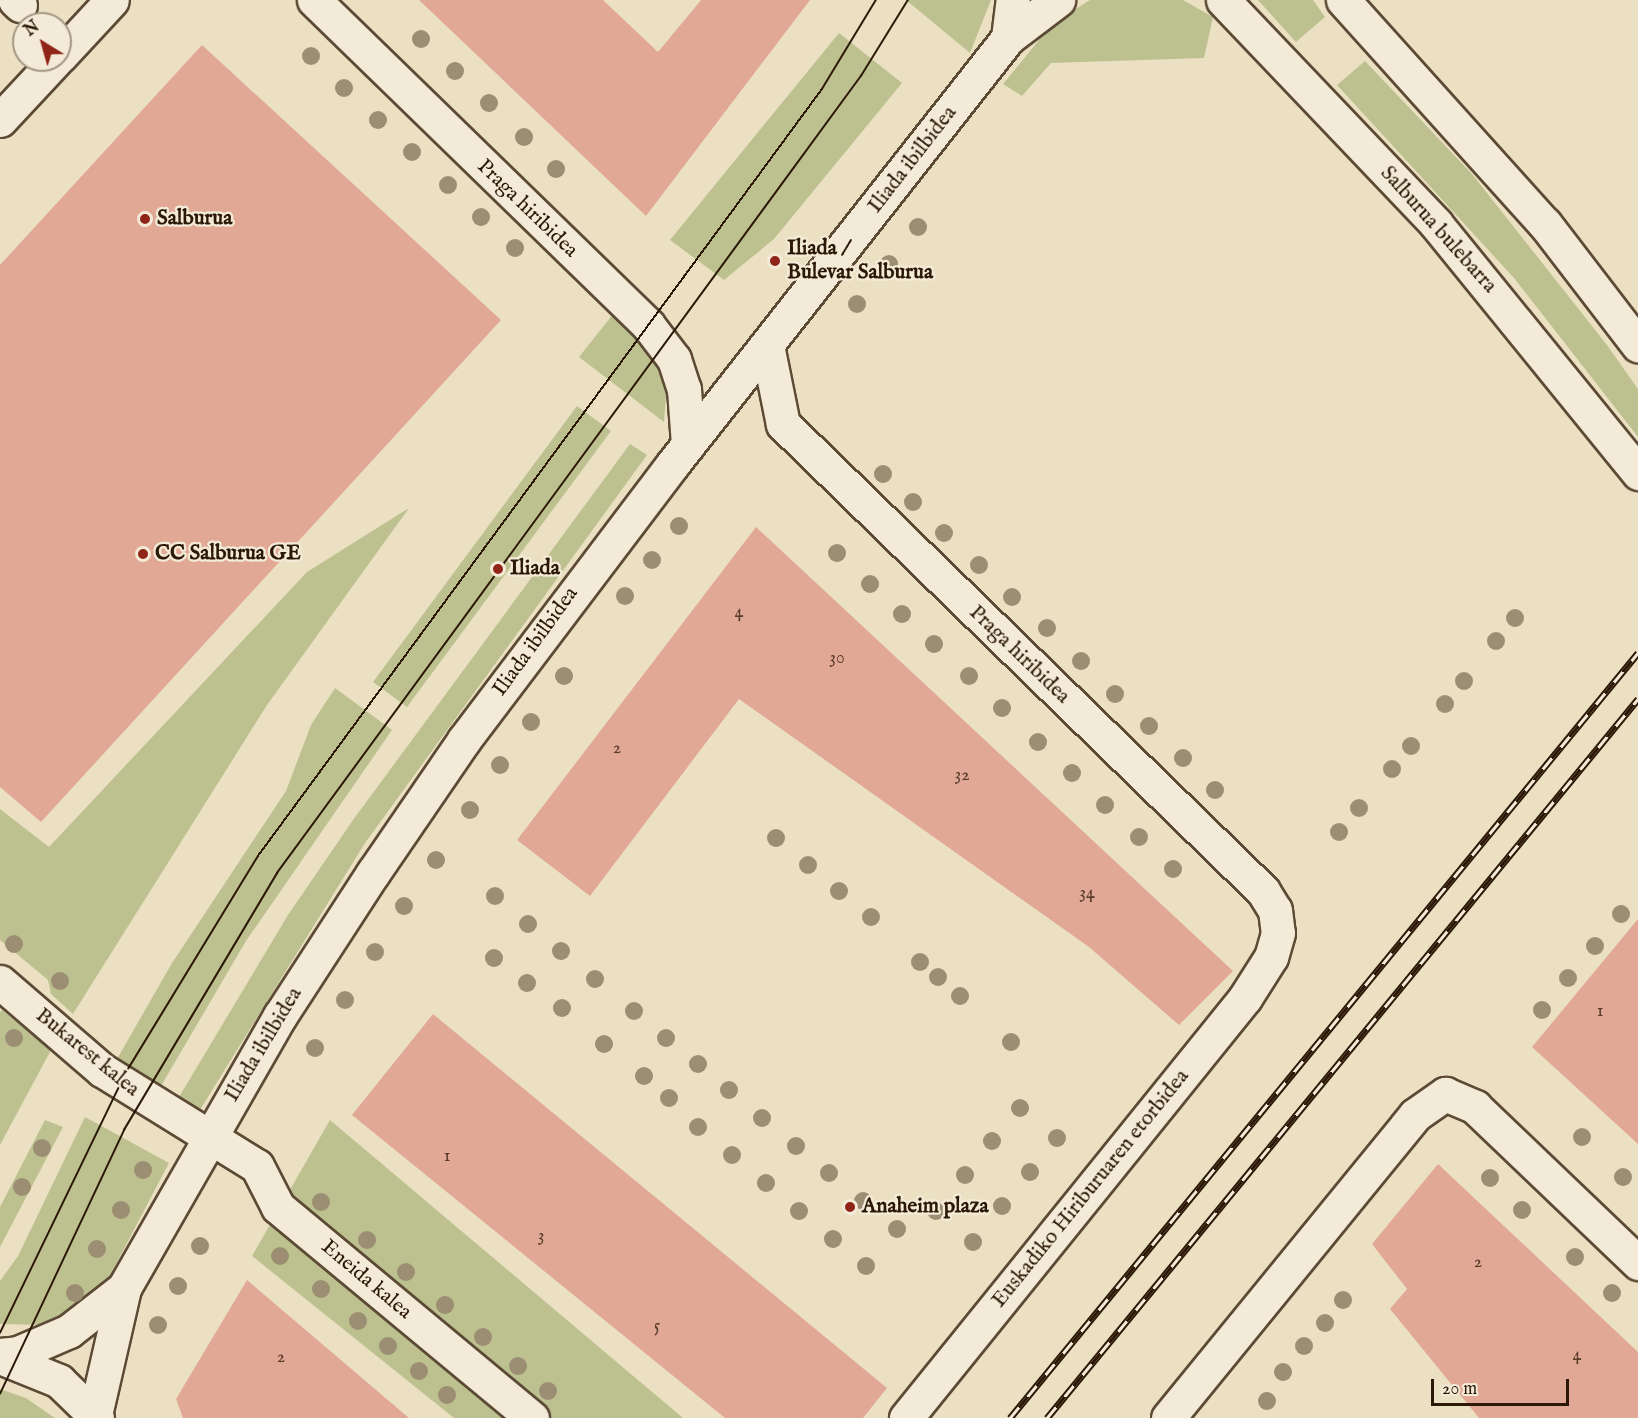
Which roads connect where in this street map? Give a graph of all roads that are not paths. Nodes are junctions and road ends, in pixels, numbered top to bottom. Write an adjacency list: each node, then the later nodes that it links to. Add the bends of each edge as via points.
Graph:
1 (112, 0): 8 (street)
2 (314, 0): 13 (street, Praga hiribidea, via 648,325 674,359 684,389)
3 (1012, 0): 7 (street)
4 (1058, 0): 7 (street, Iliada ibilbidea)
5 (1223, 0): 14 (street, Salburua bulebarra, via 1436,224)
6 (1343, 0): 12 (street, via 1545,224)
7 (1008, 38): 11 (street, Iliada ibilbidea)
8 (72, 43)
9 (45, 72): 10 (street)
10 (0, 120)
11 (767, 345): 13 (street, Iliada ibilbidea); 15 (street, Praga hiribidea, via 783,424 1263,891 1275,910 1278,933)
12 (1638, 345)
13 (688, 445): 17 (street, Iliada ibilbidea, via 464,740 286,1006)
14 (1638, 473)
15 (1271, 957): 23 (street, Euskadiko Hiriburuaren etorbidea, via 1245,998)
16 (0, 982): 17 (street, Bukarest kalea, via 102,1070)
17 (208, 1138): 19 (street, Iliada ibilbidea); 22 (street, Eneida kalea, via 257,1166 278,1207)
18 (1638, 1263): 24 (street, via 1475,1107 1445,1094 1415,1115)
19 (124, 1288): 20 (street, Iliada ibilbidea, via 69,1331 18,1353); 21 (street, Iliada ibilbidea)
20 (0, 1356): 21 (street, via 59,1381)
21 (96, 1417)
22 (532, 1418)
23 (906, 1418)
24 (1168, 1418)

